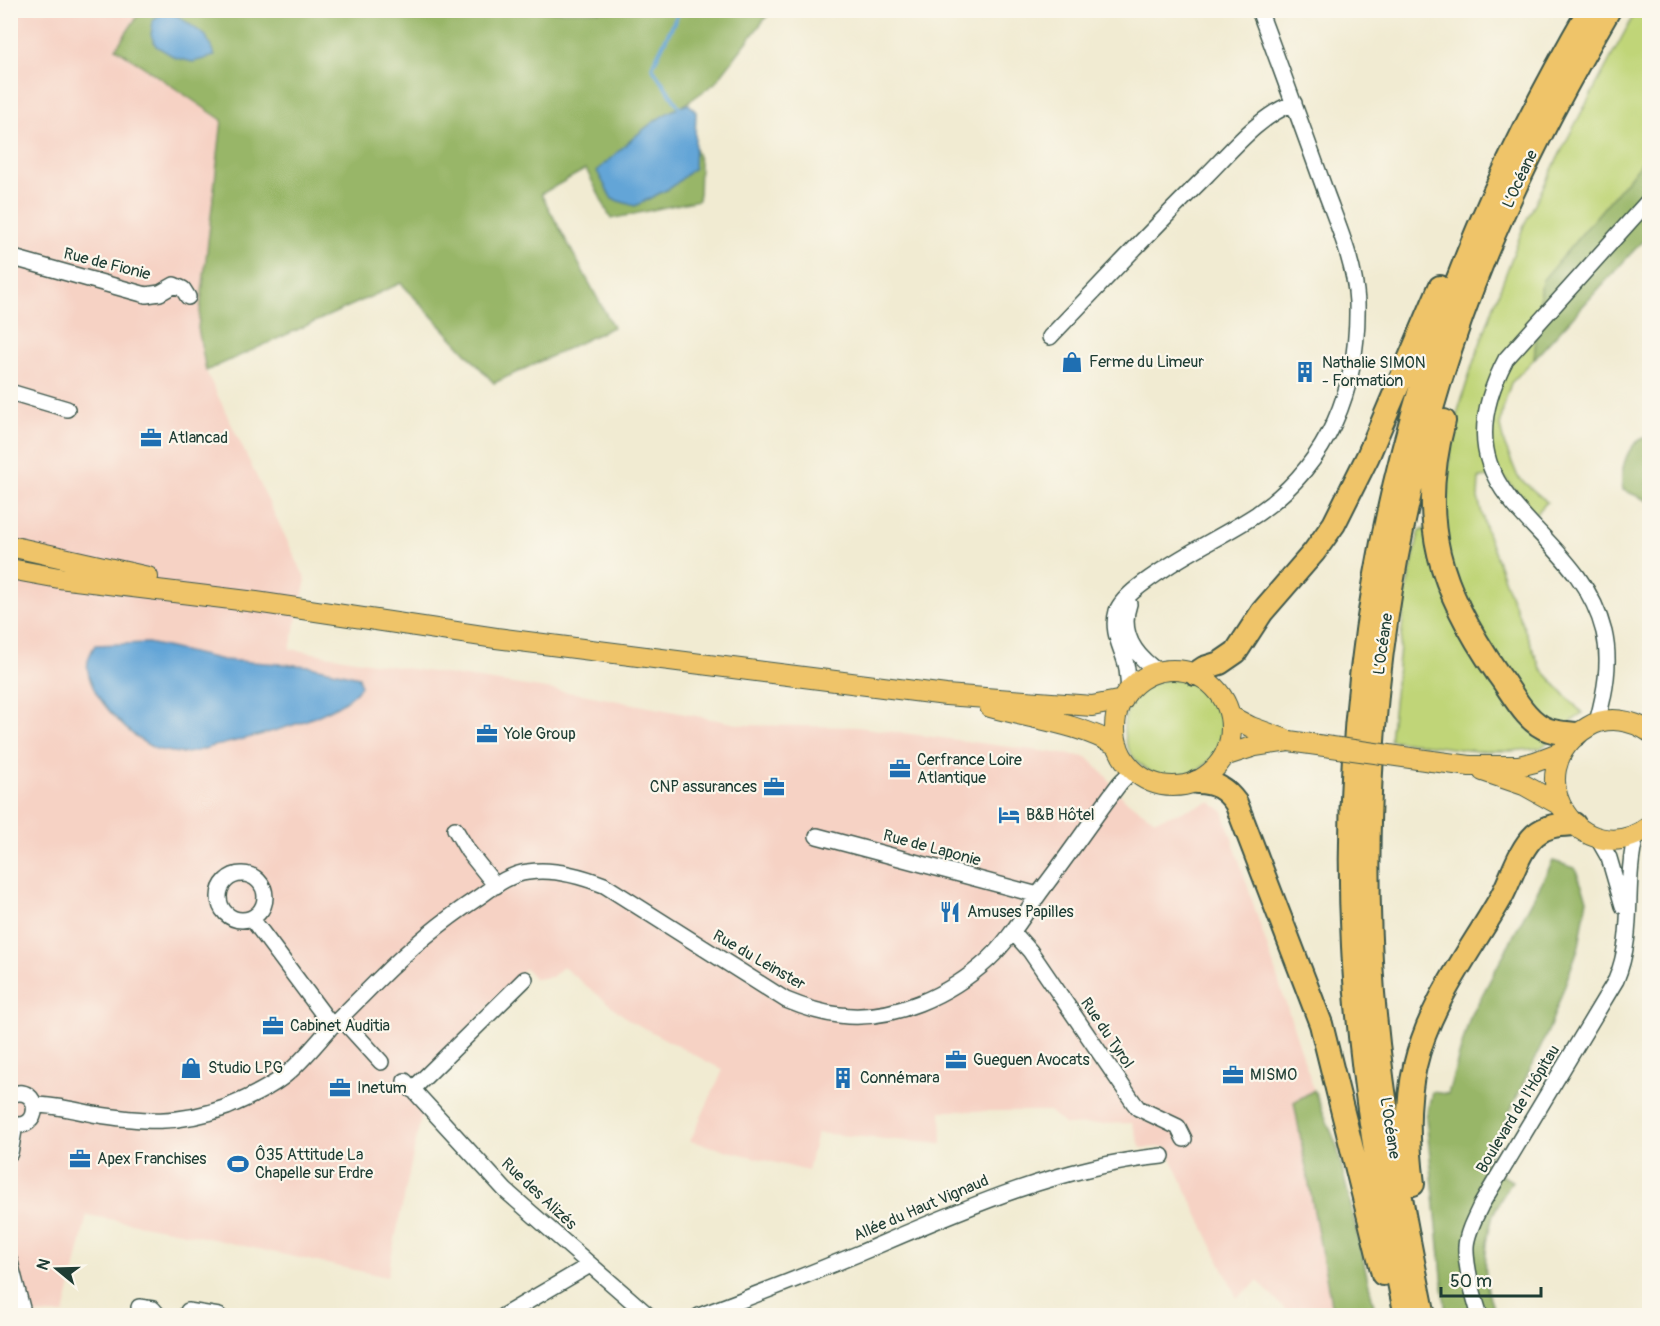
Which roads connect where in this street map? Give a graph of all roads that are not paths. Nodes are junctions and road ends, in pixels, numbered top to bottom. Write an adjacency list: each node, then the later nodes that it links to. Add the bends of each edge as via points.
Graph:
1 (1259, 10): 4 (street)
2 (1588, 10): 5 (highway, L’Océane)
3 (1609, 10): 9 (highway, L’Océane, via 1524,168)
4 (1294, 103): 10 (street, via 1253,129); 15 (street, via 1353,272 1356,337 1347,391 1319,451 1278,498)
5 (1497, 184): 18 (highway, via 1476,207 1368,456 1334,524 1236,652); 64 (highway, L’Océane, via 1435,343 1400,464 1374,586 1356,727 1350,853 1356,999 1376,1159)
6 (1650, 199): 22 (street, via 1506,359 1491,390 1485,417 1486,450 1496,478 1519,512 1581,581 1596,609 1604,632 1607,667)
7 (10, 257): 8 (street, Rue de Fionie, via 146,295 174,285)
8 (188, 297)
9 (1468, 300): 24 (highway, via 1469,332 1436,454 1432,489 1440,562 1461,615 1526,712 1536,724 1549,730); 54 (highway, L’Océane, via 1428,425 1404,522 1379,669 1370,784 1368,896 1374,996 1392,1145)
10 (1050, 337)
11 (10, 392): 12 (street)
12 (67, 409)
13 (10, 546): 16 (main road)
14 (10, 569): 16 (main road)
15 (1137, 589): 17 (street, via 1126,613 1129,637 1141,658); 20 (street, via 1120,606 1115,620 1116,638 1127,667)
16 (256, 602): 19 (main road, via 496,638)
17 (1159, 672): 18 (main road); 20 (main road, via 1141,680)
18 (1195, 674): 21 (main road, via 1214,686)
19 (946, 695): 20 (main road, via 1092,706); 26 (main road, via 1066,724)
20 (1126, 695): 26 (main road, via 1116,719)
21 (1230, 716): 25 (main road); 28 (main road, via 1231,737)
22 (1597, 722): 23 (main road, via 1623,721); 24 (main road)
23 (1650, 732)
24 (1576, 734): 27 (main road)
25 (1289, 741): 28 (main road); 29 (main road, bridge)
26 (1118, 746): 30 (main road)
27 (1561, 752): 29 (main road, via 1519,766); 32 (main road, via 1554,778)
28 (1224, 756): 31 (main road, via 1213,771)
29 (1470, 766): 32 (main road, via 1524,785)
30 (1132, 770): 31 (main road, via 1158,785); 39 (street, Rue du Leinster)
31 (1197, 782): 63 (highway, via 1222,787 1236,803 1305,980 1329,1054)
32 (1560, 805): 33 (main road)
33 (1574, 824): 37 (main road); 54 (highway, via 1550,826 1526,847 1499,903 1438,1004 1421,1043 1408,1122 1421,1246)
34 (455, 829): 38 (street)
35 (1643, 831): 37 (main road, via 1618,840); 41 (street, Boulevard de l'Hôpitau, via 1630,864)
36 (817, 836): 39 (street, Rue de Laponie)
37 (1597, 837): 41 (street, Boulevard de l'Hôpitau, via 1615,873)
38 (496, 886): 42 (street, Rue du Leinster, via 515,875 536,871 572,875 604,885 786,1000 839,1015 888,1012 937,995 990,958); 44 (street, Rue du Leinster, via 416,944)
39 (1038, 895): 42 (street, Rue du Leinster)
40 (252, 919): 44 (street)
41 (1628, 926): 66 (street, Boulevard de l'Hôpitau, via 1624,960 1616,980 1472,1225 1466,1245)
42 (1013, 932): 49 (street, Rue du Tyrol, via 1138,1108 1178,1127)
43 (525, 979): 53 (street, Rue des Alizés, via 409,1086 506,1191)
44 (337, 1022): 45 (street); 47 (street, Rue du Leinster, via 282,1078 256,1094 186,1119 136,1120)
45 (381, 1062)
46 (10, 1095): 47 (street, Rue du Leinster, via 26,1094)
47 (35, 1105): 48 (street, via 30,1121)
48 (13, 1124): 50 (street)
49 (1184, 1139)
50 (10, 1153)
51 (1162, 1156): 62 (street, Allée du Haut Vignaud, via 1080,1170 1018,1188)
52 (10, 1262): 57 (street)
53 (591, 1265): 60 (street); 61 (street, Rue des Alizés)
54 (1415, 1271): 65 (highway, L’Océane)
55 (139, 1307): 58 (street, via 153,1310)
56 (188, 1311): 59 (street)
57 (24, 1316)
58 (159, 1316)
59 (219, 1316)
60 (503, 1316)
61 (649, 1316)
62 (699, 1316)
63 (1394, 1316)
64 (1406, 1316)
65 (1424, 1316)
66 (1480, 1316)

